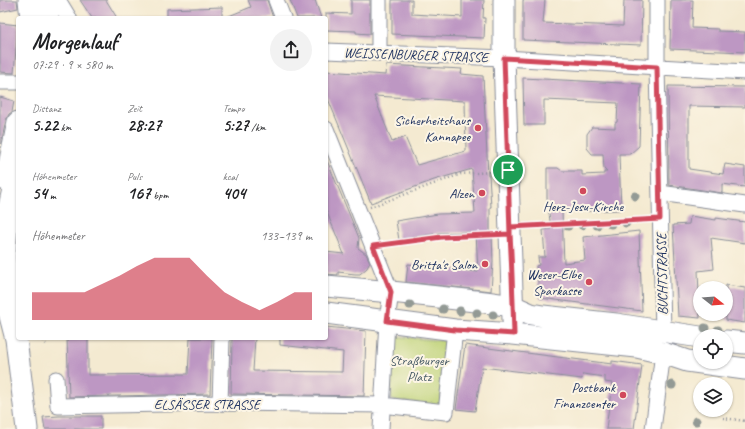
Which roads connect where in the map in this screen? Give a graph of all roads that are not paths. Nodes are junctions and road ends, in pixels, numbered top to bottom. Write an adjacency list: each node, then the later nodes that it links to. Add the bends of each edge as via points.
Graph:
1 (48, 0): 7 (main road)
2 (58, 0): 8 (street)
3 (276, 0): 9 (street)
4 (379, 0): 11 (street)
5 (504, 0): 12 (main road)
6 (657, 0): 13 (street, BUCHTSTRASSE)
7 (35, 14)
8 (68, 16)
9 (282, 16)
10 (328, 51): 11 (street, WEISSENBURGER STRASSE)
11 (379, 53): 12 (street, WEISSENBURGER STRASSE)
12 (504, 58): 13 (street, WEISSENBURGER STRASSE); 26 (main road)
13 (657, 67): 14 (street, WEISSENBURGER STRASSE); 20 (street, BUCHTSTRASSE)
14 (745, 72)
15 (0, 82): 16 (street)
16 (16, 82)
17 (16, 131): 22 (main road)
18 (328, 134): 24 (street)
19 (16, 175): 25 (main road, via 8,212 5,257)
20 (660, 193): 21 (street); 31 (street, BUCHTSTRASSE)
21 (745, 205)
22 (0, 206)
23 (328, 286): 24 (main road)
24 (391, 292): 26 (main road); 28 (street)
25 (9, 303): 34 (main road)
26 (513, 306): 31 (main road, via 531,314); 32 (main road)
27 (328, 313): 28 (main road)
28 (387, 321): 30 (main road); 43 (street)
29 (0, 330): 44 (main road)
30 (455, 330): 32 (main road); 43 (street, via 446,412)
31 (664, 332): 33 (main road); 39 (main road)
32 (514, 334): 39 (main road, via 637,347)
33 (693, 336)
34 (16, 339)
35 (16, 340): 44 (main road)
36 (222, 340): 42 (street)
37 (733, 342): 38 (main road)
38 (745, 343)
39 (663, 353): 40 (main road, via 687,361); 46 (street)
40 (745, 370)
41 (56, 379): 42 (street, ELSÄSSER STRASSE, via 58,406)
42 (220, 403): 43 (street, ELSÄSSER STRASSE)
43 (382, 405): 45 (street)
44 (26, 424)
45 (381, 429)
46 (654, 429)

